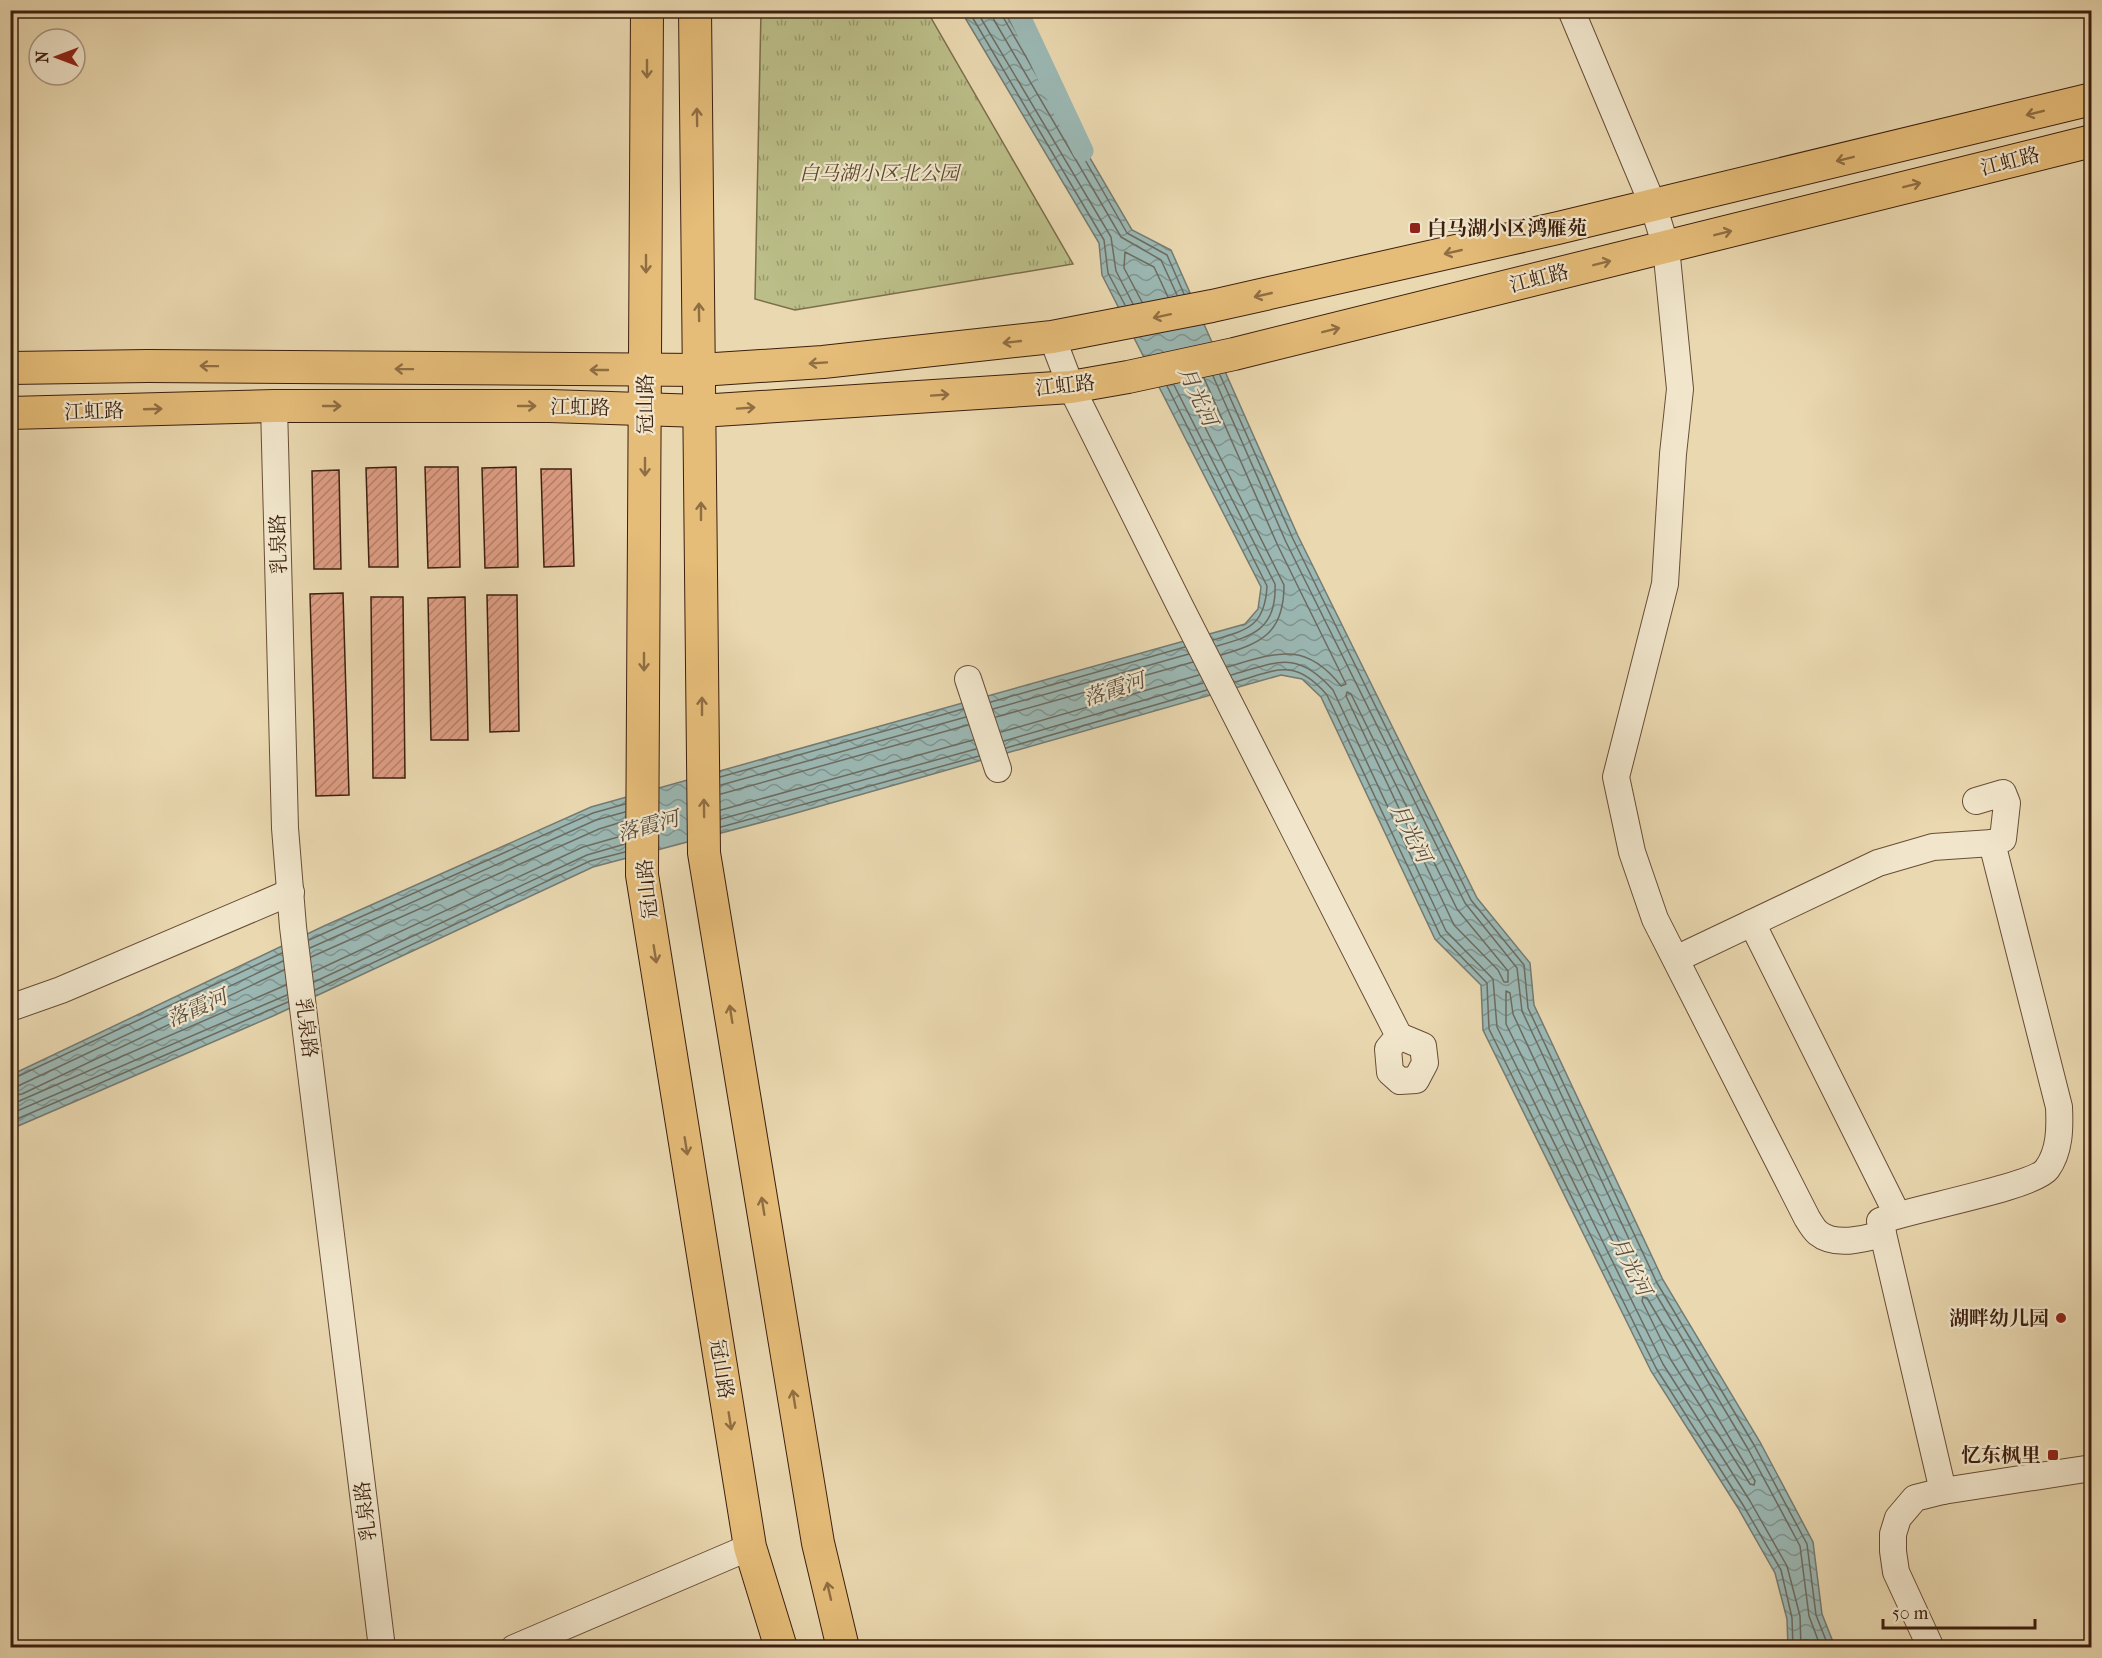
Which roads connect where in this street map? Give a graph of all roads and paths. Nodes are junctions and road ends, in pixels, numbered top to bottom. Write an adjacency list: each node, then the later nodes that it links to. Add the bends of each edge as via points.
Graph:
1 (647, 10): 10 (main road, 冠山路, one-way to 10)
2 (695, 10): 11 (main road, one-way to 2)
3 (1571, 10): 6 (street)
4 (2091, 99): 6 (main road, 江虹路, one-way to 6)
5 (2091, 141): 7 (main road, 江虹路, one-way to 5)
6 (1653, 205): 7 (street); 8 (main road, 江虹路, one-way to 8, via 1212,306)
7 (1666, 247): 12 (main road, 江虹路, one-way to 7, via 1234,354); 23 (street, via 1680,389 1665,584 1616,777 1632,852 1655,919)
8 (1052, 337): 11 (main road, 江虹路, one-way to 11, via 823,362); 12 (street)
9 (10, 368): 10 (main road, 江虹路, one-way to 9)
10 (645, 370): 11 (main road, 江虹路); 14 (main road, 冠山路)
11 (700, 370): 15 (main road)
12 (1071, 387): 15 (main road, 江虹路, one-way to 12); 25 (street)
13 (274, 406): 14 (main road, 江虹路, one-way to 14); 16 (main road, 江虹路, one-way to 13); 21 (street, 乳泉路, via 285,828)
14 (645, 408): 15 (main road, 江虹路); 29 (main road, 冠山路, one-way to 29, via 642,875)
15 (700, 411): 33 (main road, one-way to 15, via 818,1542 704,853)
16 (10, 413)
17 (968, 680): 18 (street)
18 (998, 770)
19 (1976, 801): 20 (street, via 2003,793 2007,803 2003,839)
20 (1992, 843): 22 (street, via 1933,847 1878,863); 26 (street, via 2059,1107 2057,1148 2046,1171 2028,1182)
21 (291, 892): 24 (street); 30 (street, 乳泉路)
22 (1752, 923): 23 (street); 26 (street)
23 (1676, 959): 26 (street, via 1806,1218 1819,1235 1858,1240)
24 (10, 1008)
25 (1400, 1036)
26 (1890, 1224): 28 (street)
27 (2091, 1468): 28 (street)
28 (1943, 1491): 34 (street, via 1915,1498 1898,1518 1893,1534 1896,1572)
29 (750, 1547): 31 (street); 32 (main road, 冠山路)
30 (382, 1647)
31 (514, 1647)
32 (781, 1647)
33 (843, 1647)
34 (1931, 1647)

